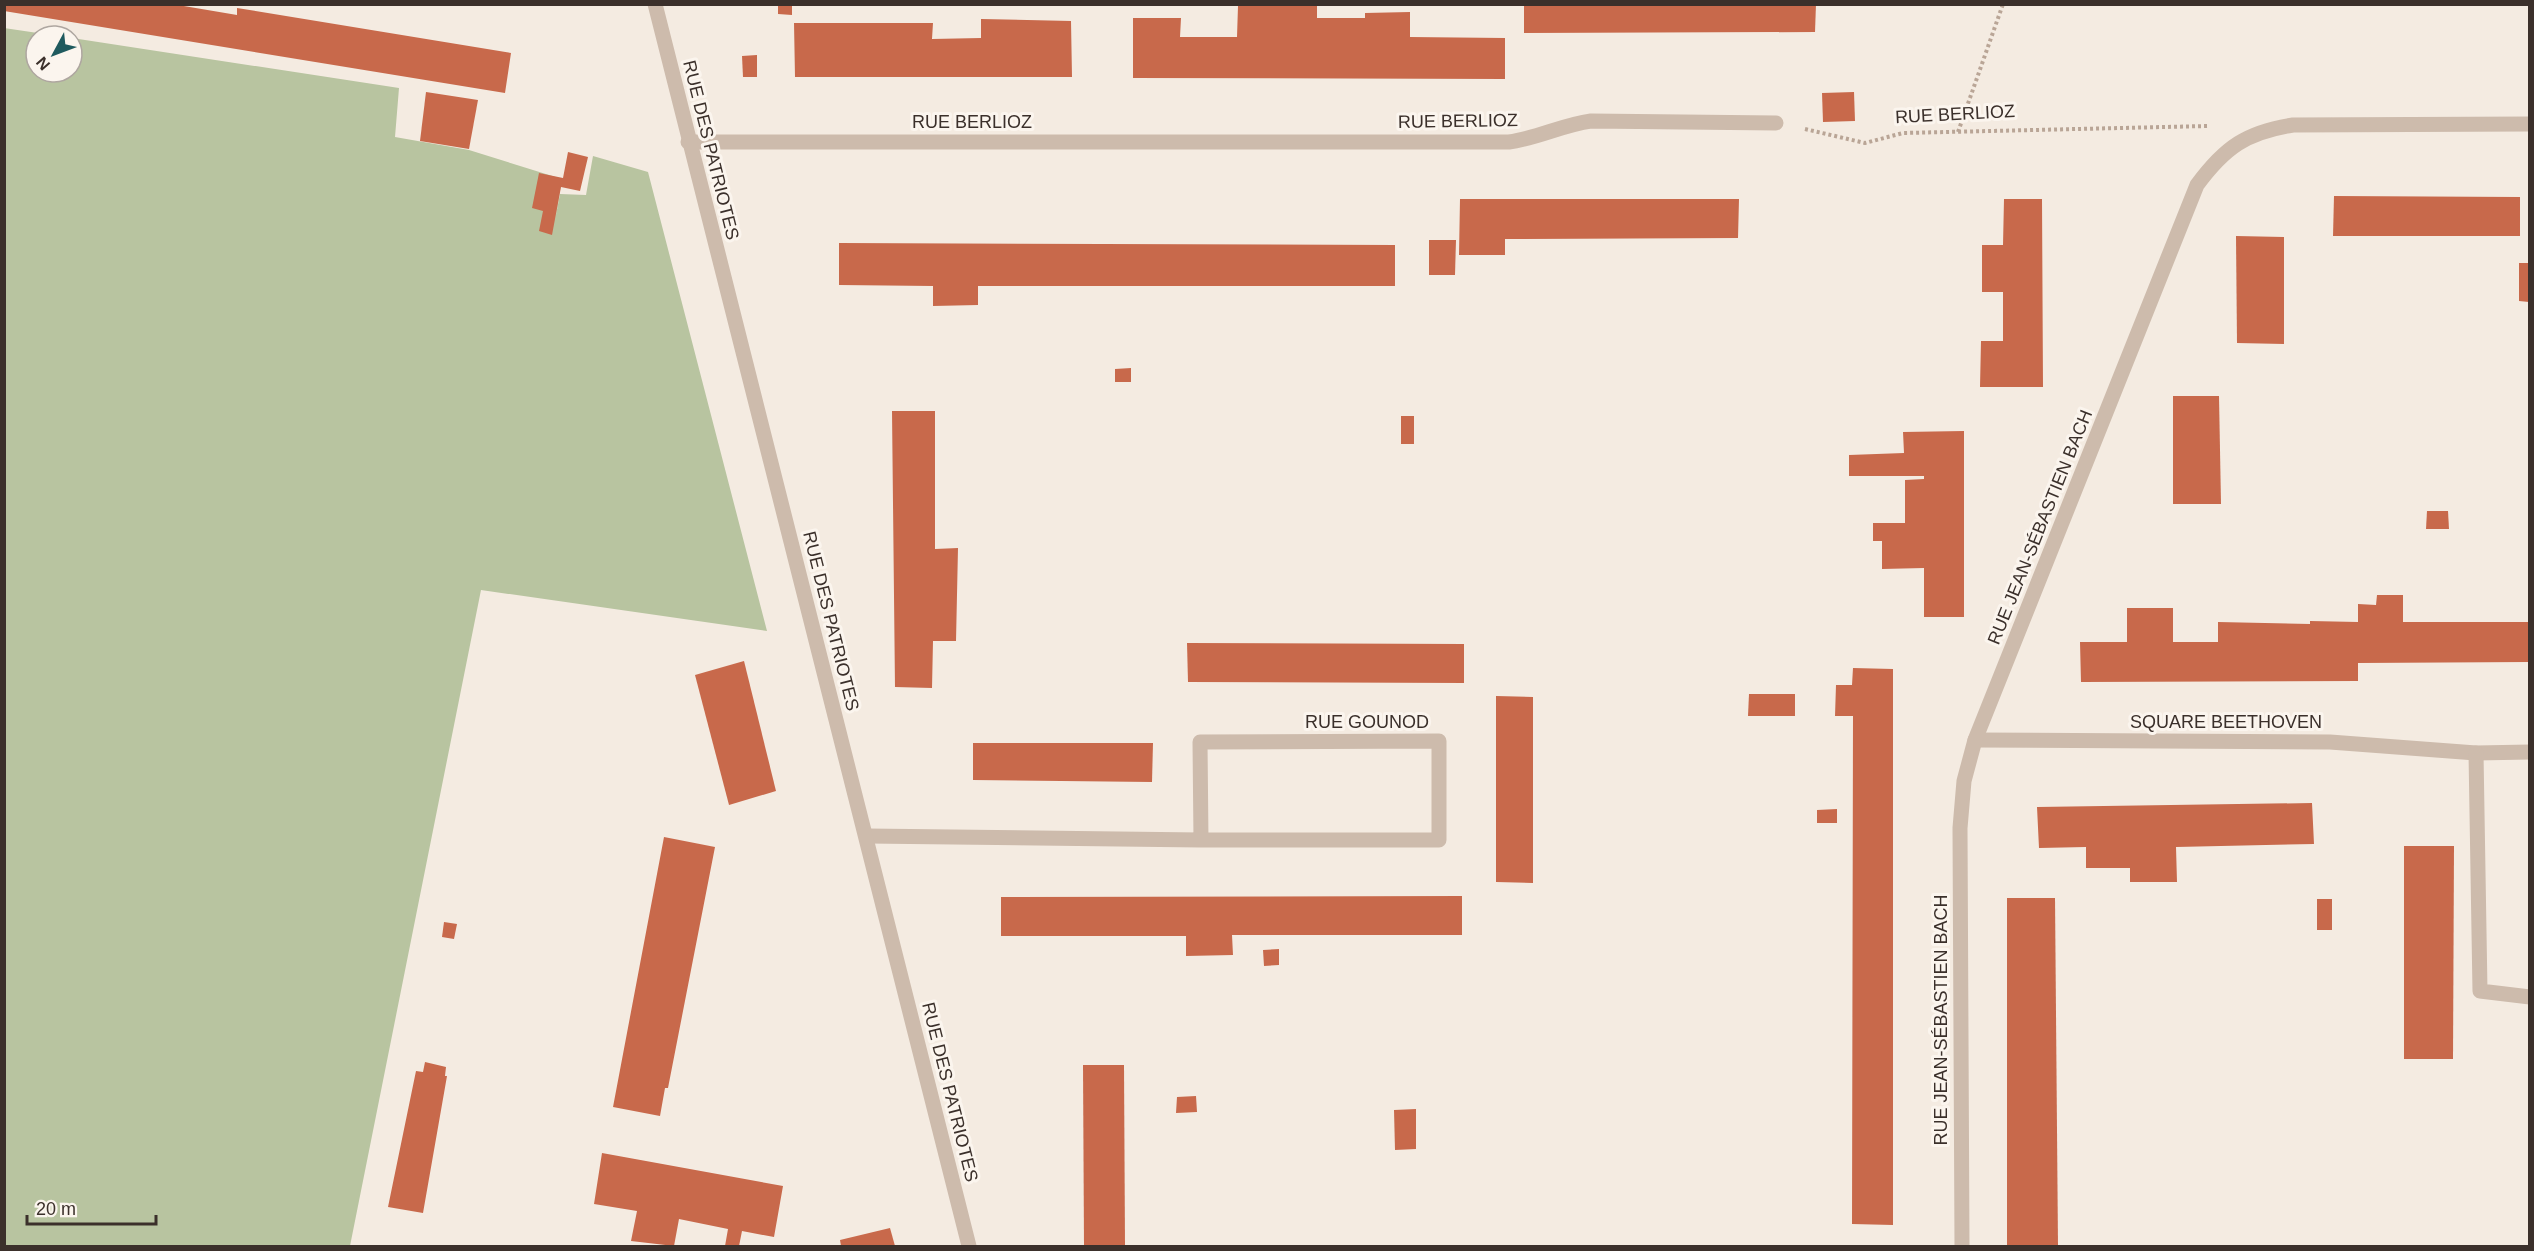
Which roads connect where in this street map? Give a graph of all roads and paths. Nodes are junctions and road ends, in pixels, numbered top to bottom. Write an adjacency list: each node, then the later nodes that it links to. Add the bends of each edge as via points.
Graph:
1 (655, 4): 7 (street, RUE DES PATRIOTES)
2 (2004, 4): 6 (path)
3 (1776, 123): 6 (path, RUE BERLIOZ, via 1866,143 1903,133); 7 (street, RUE BERLIOZ, via 1591,121 1509,142)
4 (2529, 124): 8 (street, RUE JEAN-SÉBASTIEN BACH, via 2293,125 2266,129 2248,137 2212,164 2198,185)
5 (2209, 126): 6 (path, RUE BERLIOZ)
6 (1958, 132)
7 (688, 142): 11 (street, RUE DES PATRIOTES)
8 (1975, 740): 10 (street, SQUARE BEETHOVEN, via 2330,742); 15 (street, RUE JEAN-SÉBASTIEN BACH, via 1964,781 1960,828)
9 (2529, 752): 10 (street, SQUARE BEETHOVEN)
10 (2476, 753): 13 (street, via 2480,991)
11 (867, 836): 12 (street, RUE GOUNOD); 14 (street, RUE DES PATRIOTES)
12 (1201, 840): 12 (street, RUE GOUNOD, via 1439,840 1439,741 1200,742)
13 (2529, 997)
14 (969, 1246)
15 (1962, 1246)

